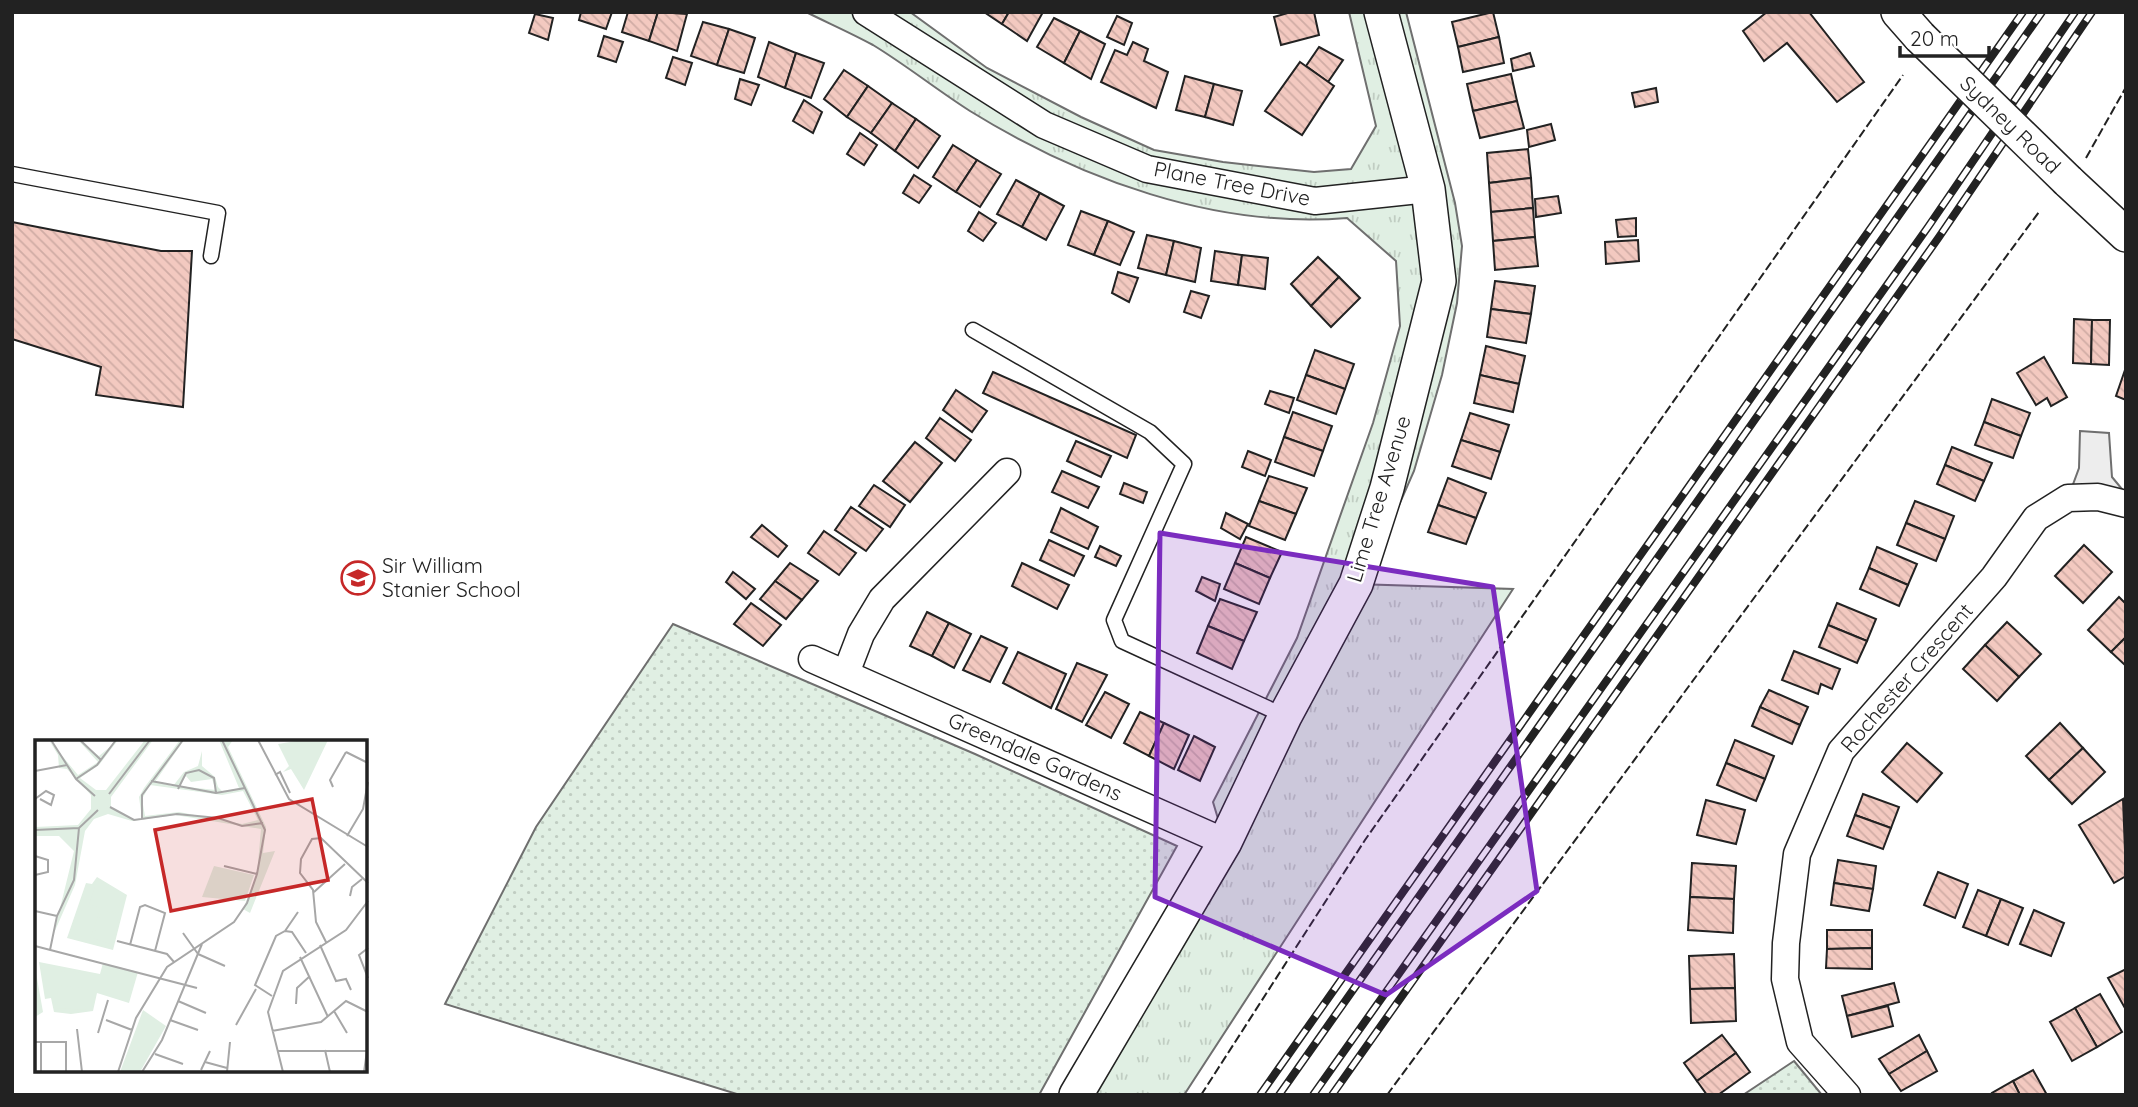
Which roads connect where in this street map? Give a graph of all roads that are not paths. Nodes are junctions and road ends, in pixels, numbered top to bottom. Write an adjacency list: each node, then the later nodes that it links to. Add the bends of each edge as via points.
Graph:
1 (866, 12): 5 (street, Plane Tree Drive, via 1044,125 1147,169 1315,201)
2 (1381, 12): 5 (street, Lime Tree Avenue)
3 (1898, 12): 6 (street, Sydney Road, bridge)
4 (12, 174): 7 (lane, via 218,213)
5 (1428, 189): 13 (street, Lime Tree Avenue, via 1439,281 1387,488 1356,584)
6 (2126, 235)
7 (211, 257)
8 (973, 330): 13 (lane, via 1150,432 1184,464 1114,620 1122,641)
9 (1007, 472): 12 (street, via 882,599 861,634)
10 (2126, 504): 16 (street, Rochester Crescent, via 2098,497 2068,498 2036,518 1994,577 1841,751 1797,854 1785,979 1800,1042)
11 (812, 659): 12 (street, Greendale Gardens)
12 (846, 673): 14 (street, Greendale Gardens)
13 (1285, 716): 14 (street, Lime Tree Avenue)
14 (1225, 842): 15 (street, Lime Tree Avenue)
15 (1076, 1095)
16 (1847, 1095)

